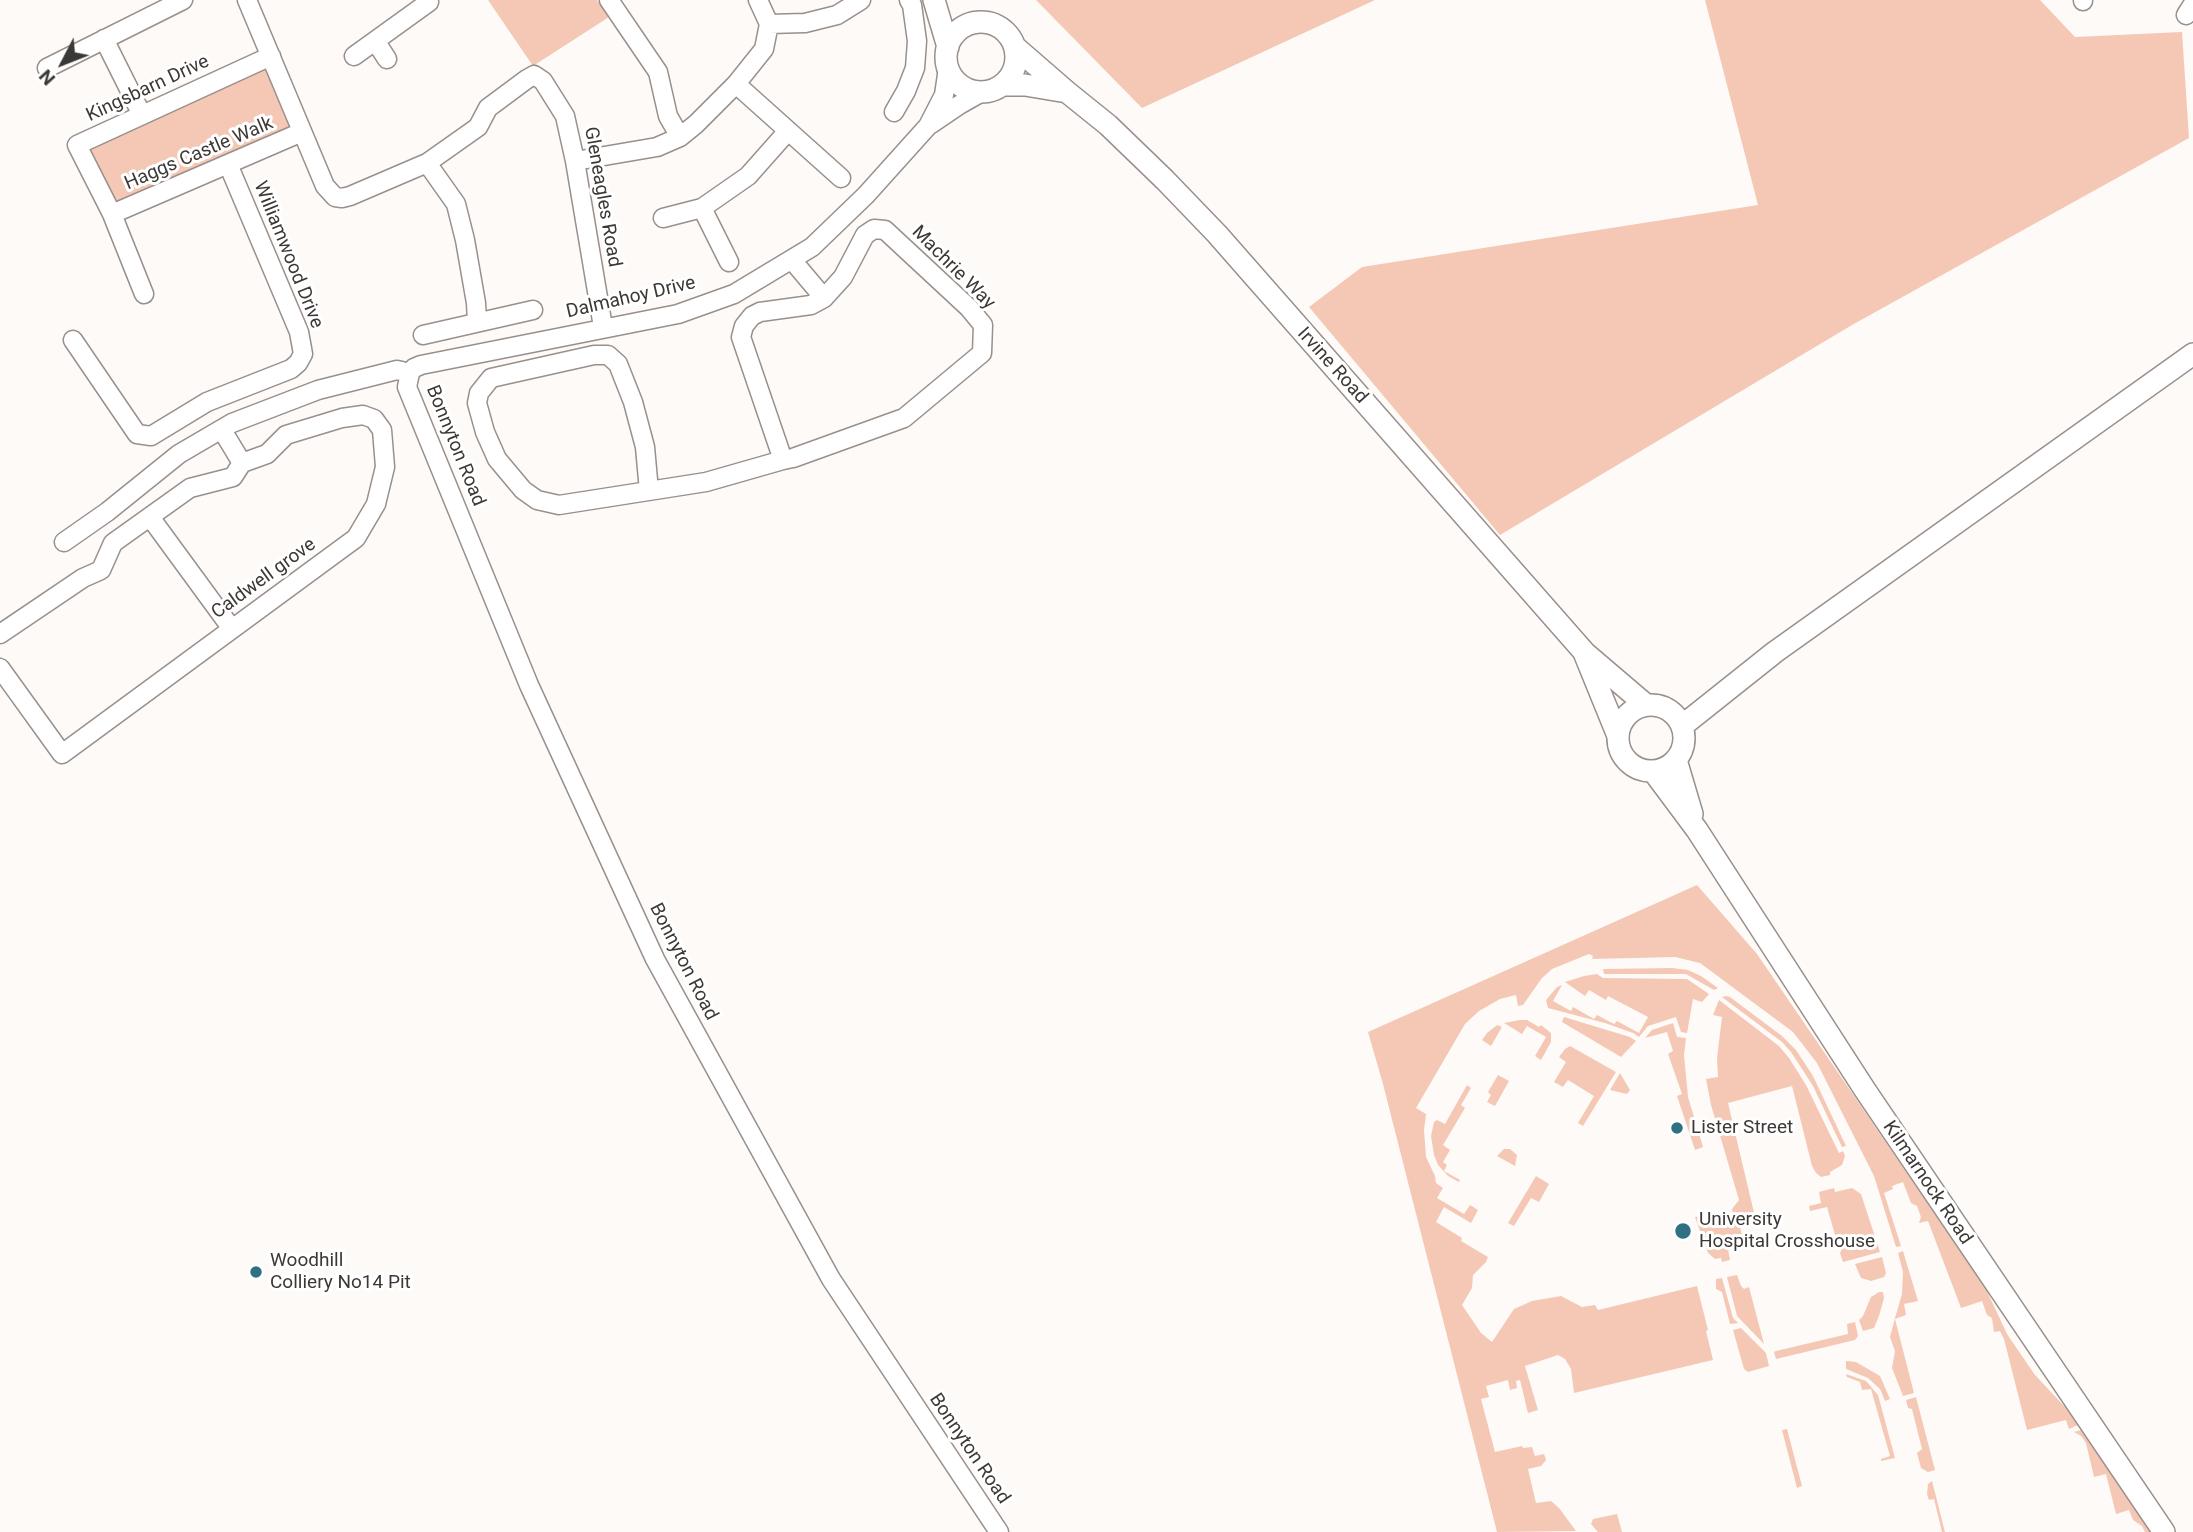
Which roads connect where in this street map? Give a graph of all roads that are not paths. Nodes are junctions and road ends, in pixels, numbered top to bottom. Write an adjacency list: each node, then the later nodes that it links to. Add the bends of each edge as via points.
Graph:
1 (183, 0): 10 (street)
2 (247, 0): 16 (street)
3 (609, 0): 30 (street, via 658,72 668,117)
4 (758, 0): 11 (street)
5 (861, 0): 11 (street, via 827,18)
6 (909, 0): 25 (street, via 917,41 915,68)
7 (934, 0): 18 (main road)
8 (945, 0): 12 (main road)
9 (434, 1): 14 (street)
10 (162, 5): 13 (street)
11 (769, 24): 21 (street, via 764,49)
12 (970, 24): 15 (main road, via 991,24 1009,36); 18 (main road, via 953,37)
13 (104, 39): 20 (street); 26 (street)
14 (376, 42): 17 (street); 19 (street)
15 (1014, 46): 22 (main road, via 1015,68); 24 (main road, Irvine Road)
16 (271, 56): 26 (street, Kingsbarn Drive); 28 (street)
17 (354, 56)
18 (948, 57): 23 (main road, via 953,78 971,91); 27 (street, via 944,95)
19 (387, 59)
20 (47, 68)
21 (736, 84): 29 (street); 30 (street)
22 (1002, 85): 23 (main road); 24 (main road)
23 (982, 92): 27 (street)
24 (1067, 92): 57 (main road, Irvine Road, via 1108,125 1217,234)
25 (894, 112)
26 (142, 115): 36 (street, Kingsbarn Drive, via 76,145)
27 (928, 125): 38 (street, Dalmahoy Drive, via 866,195)
28 (302, 132): 32 (street, Haggs Castle Walk); 33 (street, Gleneagles Road, via 325,186 335,197 350,196)
29 (787, 132): 34 (street); 35 (street, via 748,176)
30 (680, 137): 31 (street, via 657,147)
31 (575, 161): 33 (street, Gleneagles Road, via 565,116 543,81 534,75 488,108 478,127); 44 (street, Gleneagles Road)
32 (228, 163): 36 (street, Haggs Castle Walk); 46 (street, Williamwood Drive, via 299,332 303,354 298,363 207,402 151,436 137,434)
33 (427, 163): 43 (street, via 456,204)
34 (841, 178)
35 (702, 208): 37 (street); 39 (street)
36 (112, 214): 40 (street, Kingsbarn Drive)
37 (663, 218)
38 (792, 260): 41 (street); 44 (street, Dalmahoy Drive, via 734,294 678,314)
39 (729, 262)
40 (144, 294)
41 (824, 298): 50 (street, via 811,305 760,312 744,326 741,337); 50 (street, Machrie Way, via 843,277 865,235 874,229 884,230 984,326 982,353 904,418)
42 (533, 310): 43 (street)
43 (477, 322): 45 (street)
44 (603, 327): 48 (street, Dalmahoy Drive, via 421,365)
45 (423, 335)
46 (73, 340)
47 (2193, 354): 60 (main road, via 1775,652)
48 (410, 373): 49 (street, Dalmahoy Drive, via 397,370 318,390); 65 (street, Bonnyton Road, via 408,387 529,685 655,959 831,1279)
49 (222, 430): 51 (street); 54 (street, Dalmahoy Drive, via 180,454)
50 (783, 460): 52 (street, Machrie Way, via 706,482)
51 (242, 463): 53 (street, Caldwell grove, via 233,477 190,488); 55 (street, Caldwell grove, via 267,454 286,435 342,418 363,415 374,419 382,430 385,467 376,504 356,538)
52 (649, 491): 52 (street, Machrie Way, via 645,447 633,402 618,364 608,355 491,378 479,393 477,403 497,459 537,500 559,505)
53 (150, 517): 55 (street, Caldwell grove); 56 (street, Caldwell grove, via 113,543 101,570)
54 (64, 542)
55 (232, 629): 58 (street, Caldwell grove, via 62,754)
56 (0, 634)
57 (1584, 653): 59 (main road, Irvine Road); 61 (main road, Irvine Road)
58 (0, 668)
59 (1646, 705): 60 (main road, via 1668,709); 61 (main road, via 1626,715)
60 (1682, 726): 62 (main road, via 1684,744)
61 (1618, 736): 63 (main road, via 1619,747 1632,765)
62 (1676, 760): 63 (main road); 64 (main road, Kilmarnock Road)
63 (1653, 771): 64 (main road, Kilmarnock Road)
64 (1696, 830): 66 (main road, Kilmarnock Road, via 1872,1101)
65 (999, 1532)
66 (2164, 1532)

